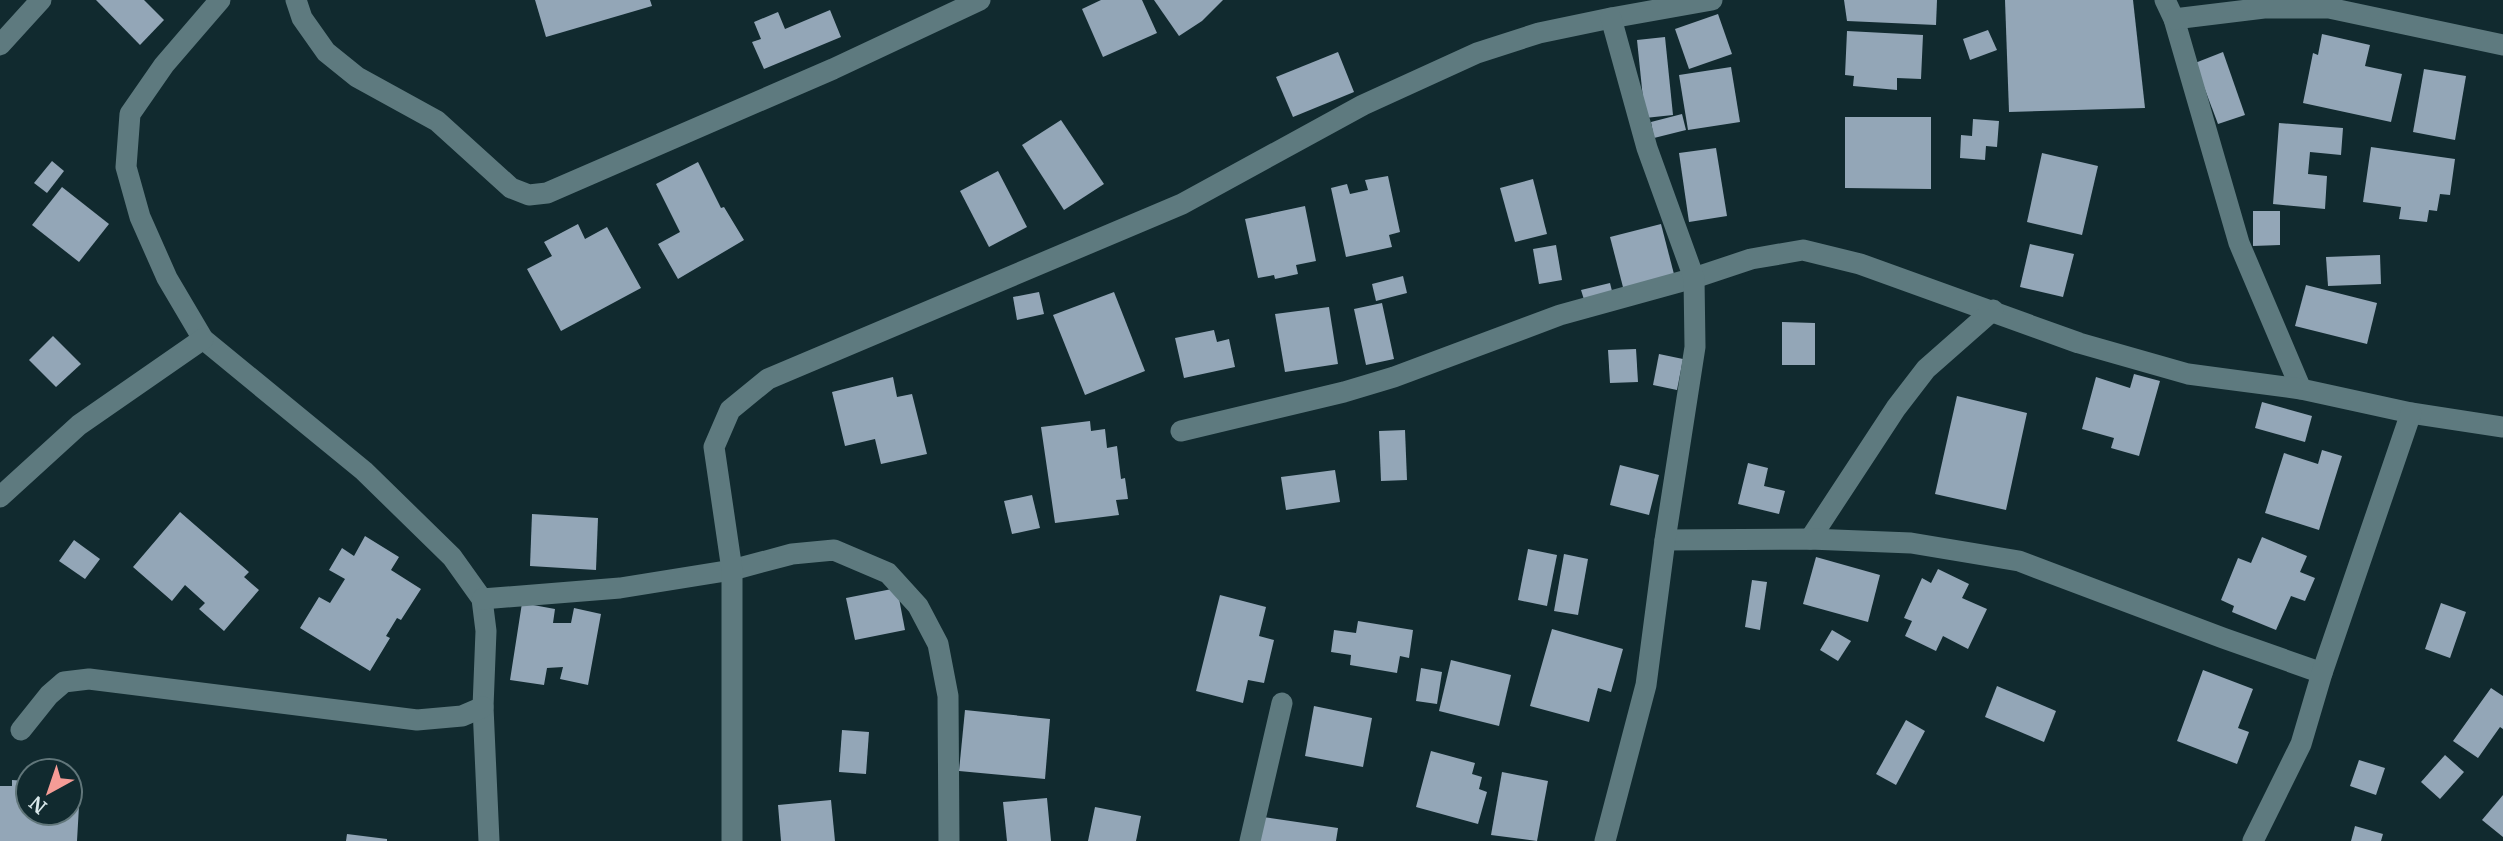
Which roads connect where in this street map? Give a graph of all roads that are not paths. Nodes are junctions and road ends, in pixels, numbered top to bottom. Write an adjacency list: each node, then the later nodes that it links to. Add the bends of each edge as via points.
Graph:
1 (41, 0): 9 (street)
2 (220, 0): 13 (street, via 163,65 130,114 126,167 167,278)
3 (296, 0): 4 (street, via 302,18 326,52 357,77 438,121 511,188 529,195 547,193 584,177)
4 (979, 0)
5 (1712, 0): 6 (street)
6 (1651, 5): 8 (street)
7 (2169, 9): 10 (street, via 2329,9); 14 (street, via 2239,243)
8 (1611, 18): 11 (street, via 1647,148); 21 (street, via 1539,33 1477,53 1363,105 1182,204 768,379 730,410 714,447)
9 (0, 45)
10 (2503, 46)
11 (1694, 278): 12 (street, via 1751,259 1803,250 1860,264); 17 (street, via 1560,315 1394,377); 20 (street, via 1695,347)
12 (1993, 310): 14 (street, via 2079,343 2188,374); 19 (street, via 1926,369)
13 (203, 339): 18 (street, via 79,425); 22 (street, via 364,471 452,557)
14 (2301, 389): 15 (street)
15 (2411, 413): 16 (street); 23 (street)
16 (2503, 427)
17 (1181, 431)
18 (0, 496)
19 (1810, 539): 20 (street); 23 (street, via 1910,542 2019,561)
20 (1665, 540): 31 (street, via 1646,685)
21 (732, 570): 22 (street, via 620,588); 28 (street); 29 (street, via 793,554 834,550 888,573 918,606 938,644 948,696)
22 (482, 599): 25 (street, via 486,631)
23 (2322, 673): 32 (street, via 2301,744)
24 (1282, 703): 30 (street)
25 (483, 708): 26 (street, via 462,716 418,720 89,679 64,682); 27 (street)
26 (21, 730)
27 (488, 841)
28 (732, 841)
29 (949, 841)
30 (1250, 841)
31 (1605, 841)
32 (2253, 841)

